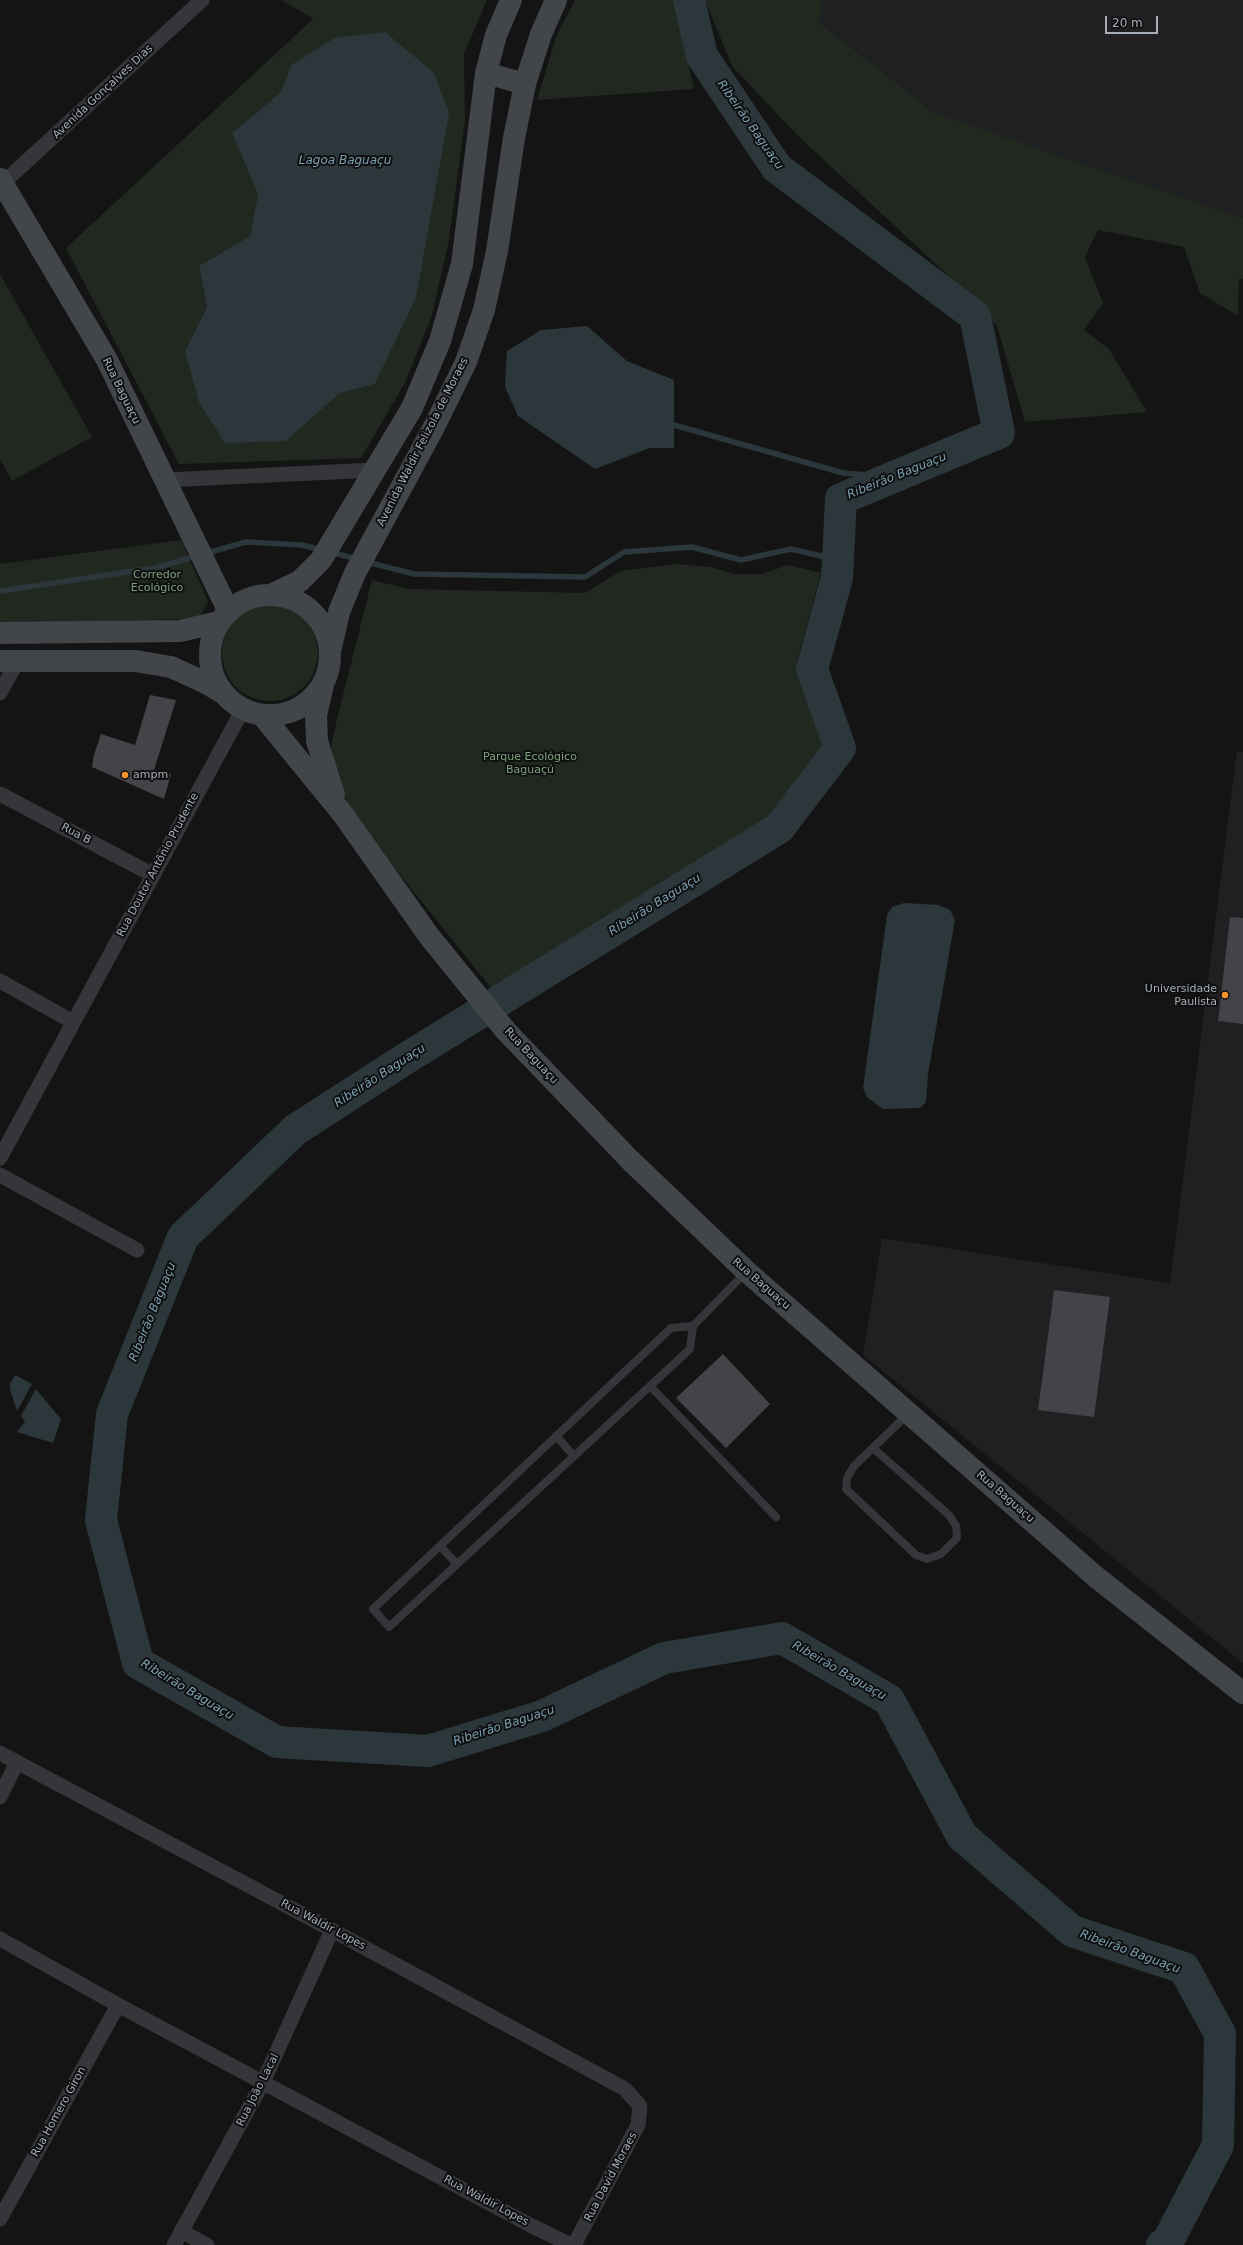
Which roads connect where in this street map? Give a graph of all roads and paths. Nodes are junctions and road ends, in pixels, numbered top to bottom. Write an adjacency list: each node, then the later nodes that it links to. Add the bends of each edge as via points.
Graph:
1 (202, 0): 6 (street, Avenida Gonçalves Dias)
2 (511, 0): 4 (main road, via 496,35)
3 (556, 0): 5 (main road, Avenida Waldir Felizola de Moraes, via 541,34)
4 (486, 73): 5 (main road); 7 (main road, via 462,264 442,334 412,408)
5 (525, 84): 12 (main road, Avenida Waldir Felizola de Moraes, via 497,251 484,310 463,369 355,573 339,612)
6 (2, 181): 8 (main road, Rua Baguaçu, via 107,360)
7 (375, 470): 8 (street); 9 (main road, via 321,560 300,581)
8 (165, 480): 10 (main road, Rua Baguaçu, via 213,580)
9 (273, 594): 10 (main road, via 249,598); 12 (main road, via 294,598 312,610 324,627)
10 (223, 616): 11 (main road, via 180,631); 16 (main road, via 211,639 209,658 213,676)
11 (0, 633)
12 (331, 647): 14 (main road, via 330,667)
13 (9, 661): 15 (street); 16 (main road, via 135,661 172,667)
14 (323, 685): 17 (main road, via 312,699 297,709 280,714); 19 (main road, via 316,715 317,741 329,783)
15 (0, 693)
16 (223, 693): 17 (main road)
17 (252, 712): 19 (main road); 20 (street, Rua Doutor Antônio Prudente)
18 (0, 794): 20 (street, Rua B)
19 (342, 813): 26 (main road, Rua Baguaçu, via 429,936 506,1031 630,1160)
20 (153, 875): 22 (street, Rua Doutor Antônio Prudente)
21 (0, 981): 22 (street)
22 (73, 1022): 23 (street, Rua Doutor Antônio Prudente)
23 (0, 1158)
24 (0, 1175): 25 (street)
25 (137, 1250)
26 (746, 1271): 27 (lane); 29 (main road, Rua Baguaçu)
27 (693, 1326): 28 (lane, via 690,1349); 30 (lane, via 671,1328)
28 (650, 1386): 32 (lane); 33 (lane)
29 (910, 1412): 31 (lane); 36 (main road, Rua Baguaçu, via 1096,1577)
30 (556, 1436): 32 (lane); 34 (lane)
31 (873, 1448): 31 (lane, via 949,1515 956,1526 957,1538 941,1554 927,1559 916,1555 846,1489 847,1478 854,1466)
32 (574, 1456): 35 (lane)
33 (776, 1517)
34 (440, 1546): 35 (lane); 35 (lane, via 372,1609 389,1627)
35 (457, 1564)
36 (1243, 1693)
37 (0, 1753): 38 (street, Rua Waldir Lopes)
38 (16, 1762): 39 (street); 40 (street, Rua Waldir Lopes)
39 (0, 1797)
40 (332, 1930): 43 (street, Rua João Lacal); 44 (street, Rua Waldir Lopes, via 625,2089)
41 (0, 1938): 42 (street, Rua Waldir Lopes)
42 (118, 2005): 43 (street, Rua Waldir Lopes); 45 (street, Rua Homero Giron)
43 (263, 2082): 46 (street, Rua João Lacal); 49 (street, Rua Waldir Lopes)
44 (640, 2106): 49 (street, Rua David Moraes, via 638,2125)
45 (0, 2219)
46 (181, 2231): 47 (street, Rua João Lacal); 48 (street)
47 (174, 2245)
48 (208, 2245)
49 (572, 2245)

